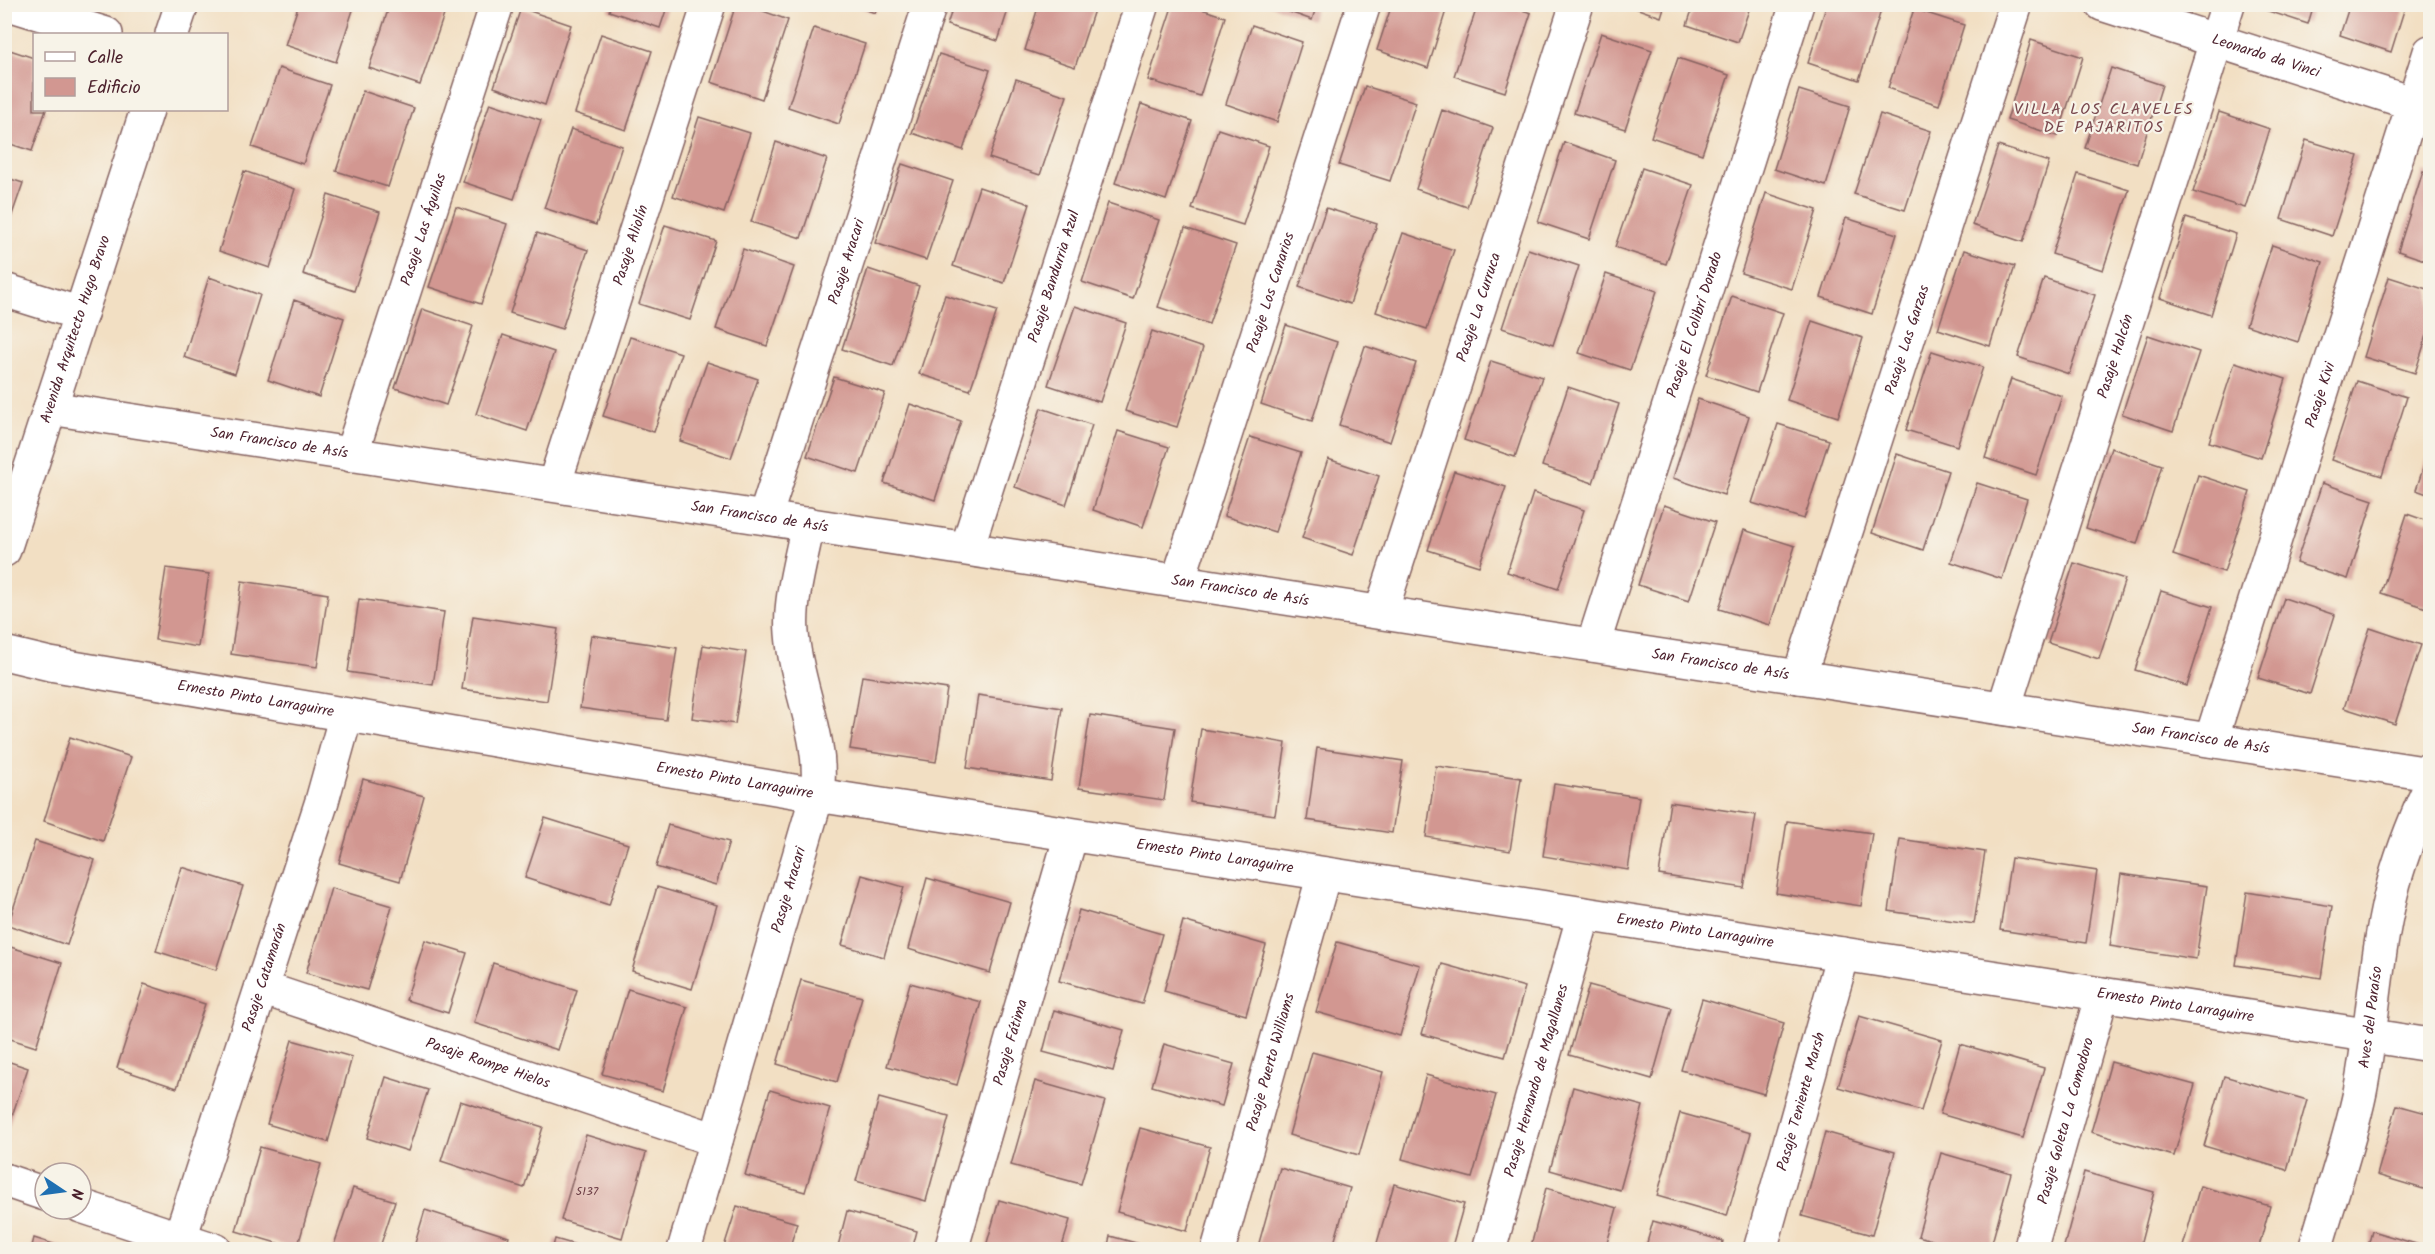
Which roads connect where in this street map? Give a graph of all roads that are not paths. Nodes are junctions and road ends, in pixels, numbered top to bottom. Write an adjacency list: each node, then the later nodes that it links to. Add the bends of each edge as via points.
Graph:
1 (9, 4): 13 (street)
2 (182, 4): 14 (street)
3 (497, 4): 22 (street, Pasaje Las Águilas)
4 (709, 4): 23 (street, Pasaje Aliolín)
5 (930, 4): 24 (street, Pasaje Aracari)
6 (1142, 4): 26 (street, Pasaje Bandurria Azul)
7 (1364, 4): 28 (street, Pasaje Los Canarios)
8 (1577, 4): 29 (street, Pasaje La Curruca)
9 (1797, 4): 30 (street, Pasaje El Colibrí Dorado)
10 (2016, 4): 32 (street, Pasaje Las Garzas)
11 (2102, 4): 15 (street, Leonardo da Vinci)
12 (2228, 4): 15 (street, Pasaje Halcón)
13 (103, 33)
14 (172, 33)
15 (2216, 41): 17 (street, Leonardo da Vinci); 33 (street, Pasaje Halcón)
16 (2430, 52): 17 (street, Pasaje Kivi)
17 (2422, 106): 35 (street, Pasaje Kivi)
18 (147, 111): 20 (street, Avenida Arquitecto Hugo Bravo)
19 (4, 291): 20 (street)
20 (81, 314): 21 (street, Avenida Arquitecto Hugo Bravo)
21 (50, 408): 22 (street, San Francisco de Asís); 27 (street, Avenida Arquitecto Hugo Bravo)
22 (351, 455): 23 (street, San Francisco de Asís)
23 (554, 485): 24 (street, San Francisco de Asís)
24 (765, 517): 25 (street, San Francisco de Asís)
25 (808, 524): 26 (street, San Francisco de Asís); 38 (street, Pasaje Aracari, via 792,630 817,742)
26 (967, 548): 28 (street, San Francisco de Asís)
27 (4, 550)
28 (1178, 581): 29 (street, San Francisco de Asís)
29 (1381, 612): 30 (street, San Francisco de Asís)
30 (1593, 645): 32 (street, San Francisco de Asís)
31 (4, 653): 34 (street, Ernesto Pinto Larraguirre)
32 (1799, 677): 33 (street, San Francisco de Asís)
33 (2004, 708): 35 (street, San Francisco de Asís)
34 (346, 715): 38 (street, Ernesto Pinto Larraguirre); 43 (street, Pasaje Catamarán)
35 (2211, 740): 36 (street, San Francisco de Asís)
36 (2430, 774)
37 (2430, 787): 45 (street, Aves del Paraíso, via 2412,826 2391,892)
38 (817, 795): 39 (street, Ernesto Pinto Larraguirre); 47 (street, Pasaje Aracari)
39 (1071, 835): 40 (street, Ernesto Pinto Larraguirre); 54 (street, Pasaje Fátima)
40 (1324, 874): 41 (street, Ernesto Pinto Larraguirre); 55 (street, Pasaje Puerto Williams)
41 (1584, 914): 42 (street, Ernesto Pinto Larraguirre); 56 (street, Pasaje Hernando de Magallanes)
42 (1843, 954): 44 (street, Ernesto Pinto Larraguirre); 57 (street, Pasaje Teniente Marsh)
43 (262, 987): 47 (street, Pasaje Rompe Hielos); 51 (street, Pasaje Catamarán)
44 (2102, 994): 45 (street, Ernesto Pinto Larraguirre); 58 (street, Pasaje Goleta La Comodoro)
45 (2370, 1036): 46 (street, Ernesto Pinto Larraguirre); 59 (street, Aves del Paraíso, via 2359,1094)
46 (2430, 1045)
47 (716, 1140): 53 (street, Pasaje Aracari)
48 (4, 1180): 49 (street)
49 (33, 1190)
50 (93, 1210): 51 (street)
51 (180, 1238): 52 (street)
52 (214, 1250)
53 (684, 1250)
54 (951, 1250)
55 (1218, 1250)
56 (1490, 1250)
57 (1760, 1250)
58 (2030, 1250)
59 (2315, 1250)

